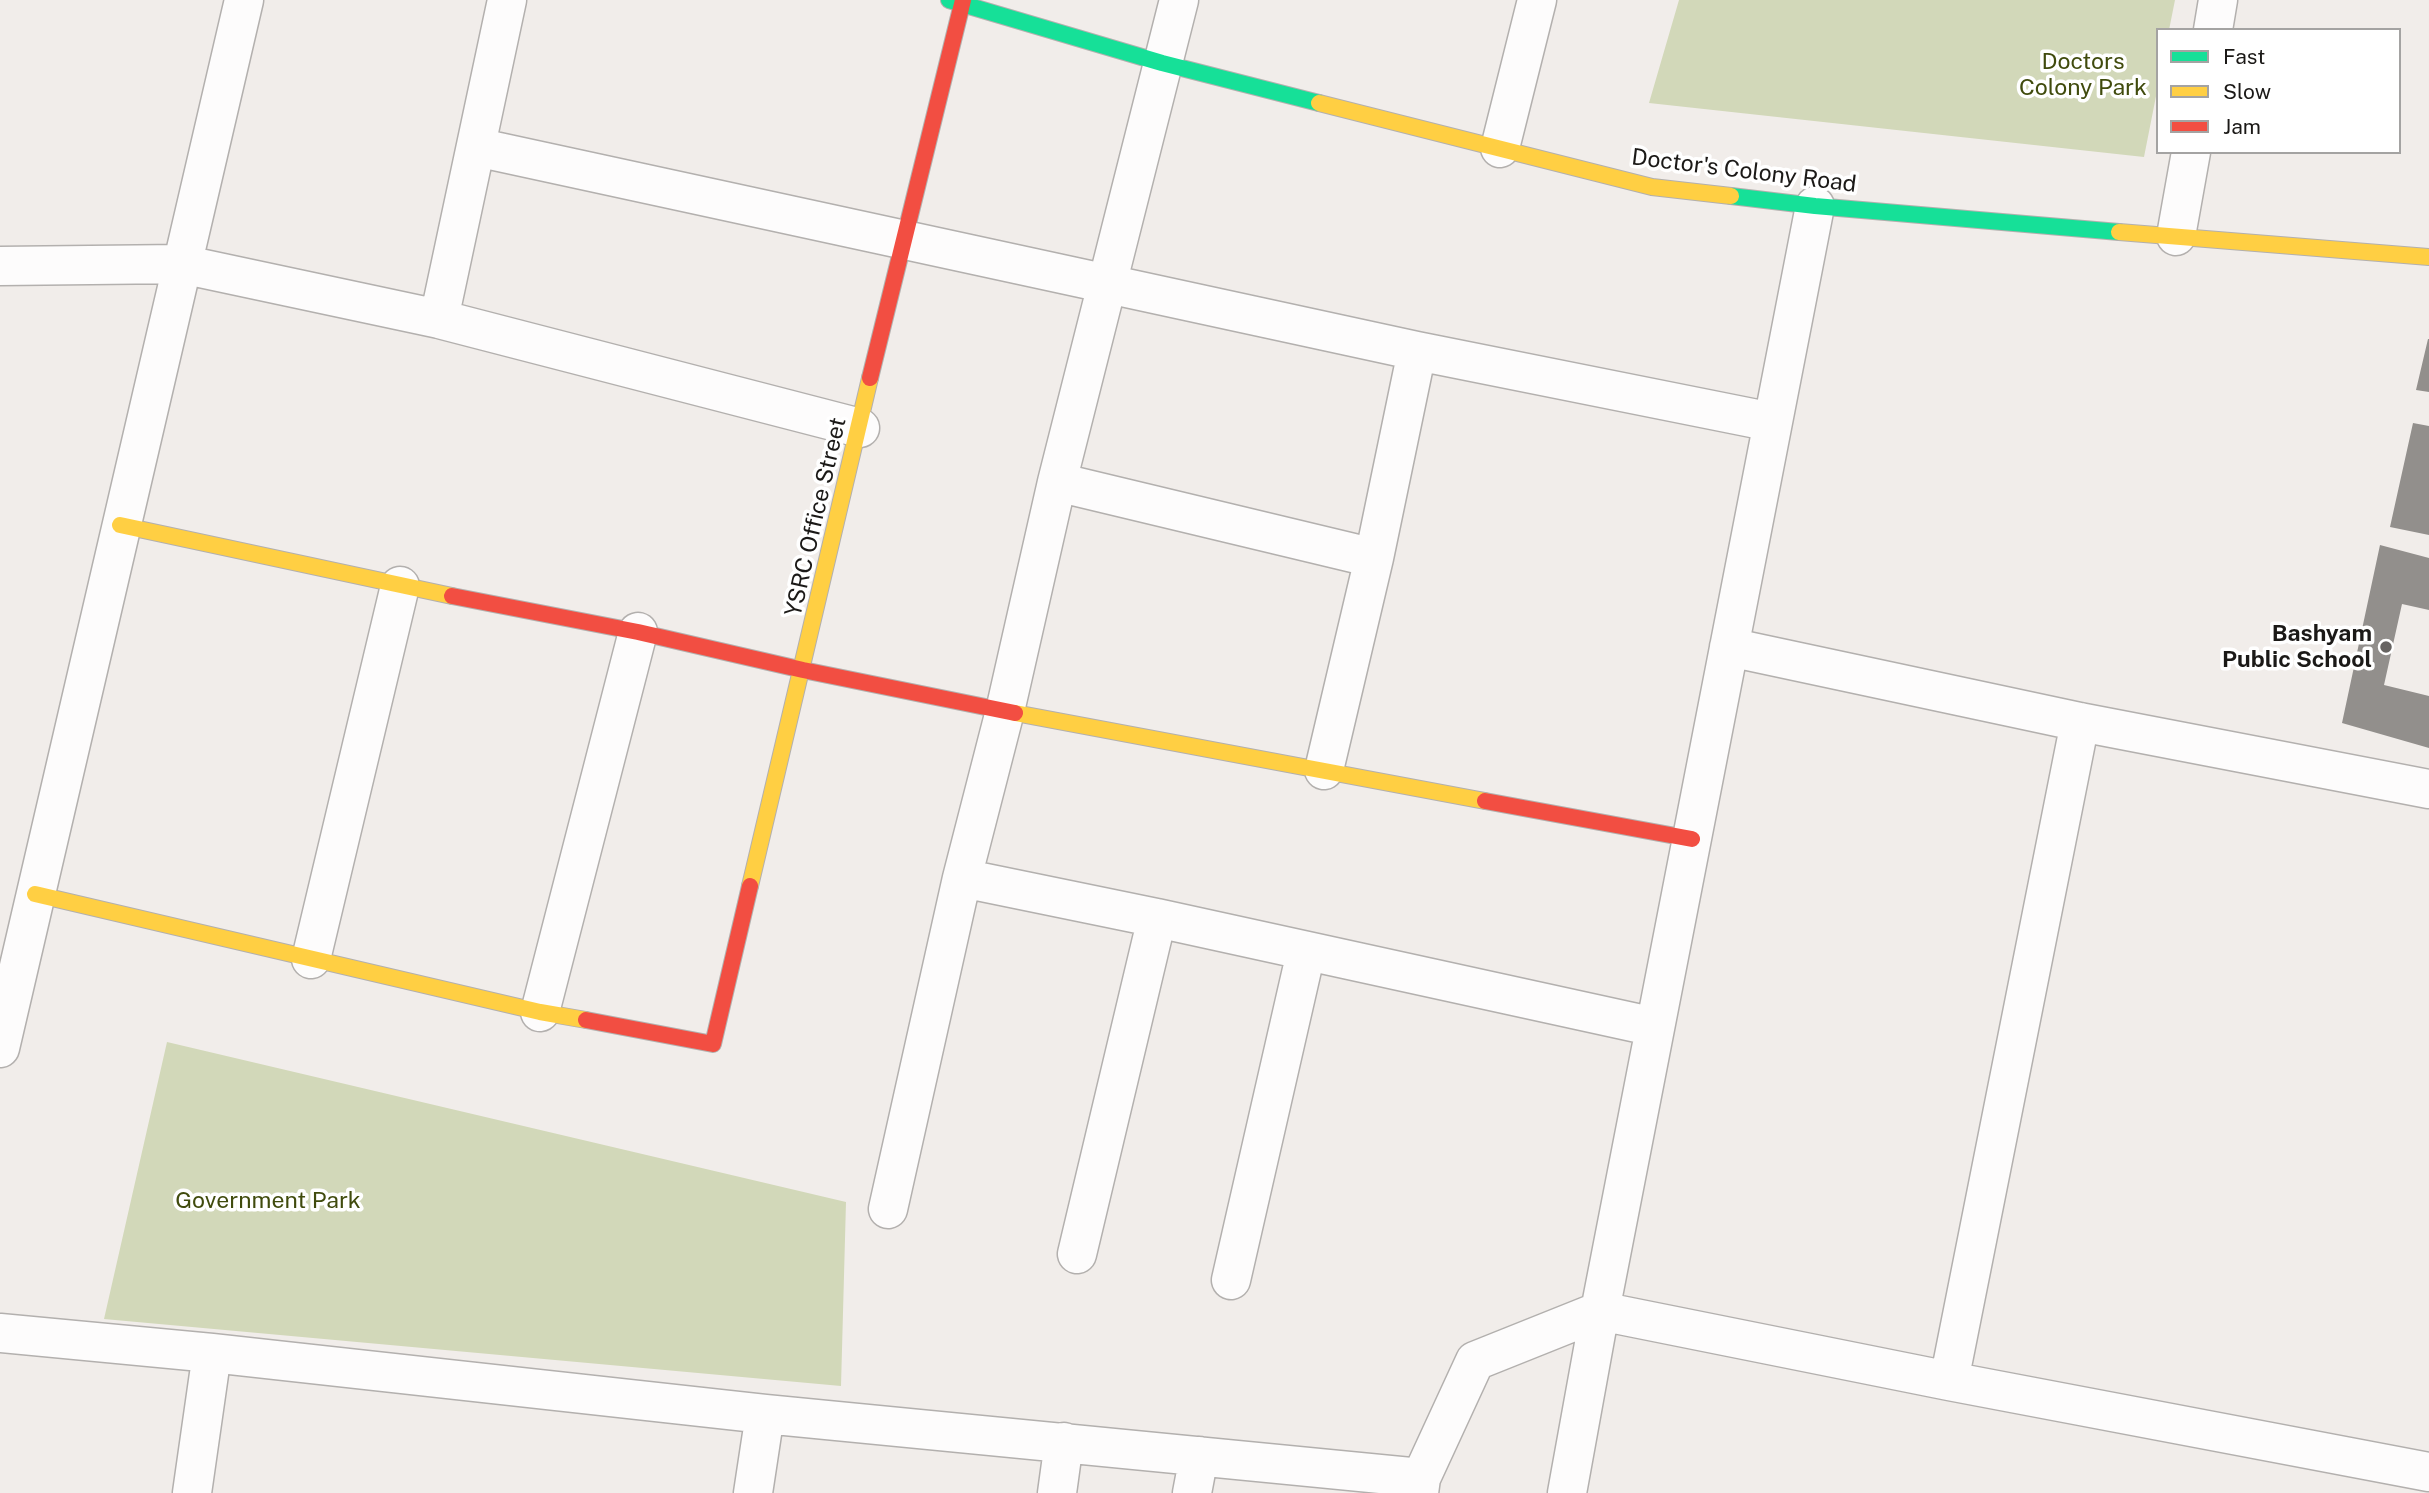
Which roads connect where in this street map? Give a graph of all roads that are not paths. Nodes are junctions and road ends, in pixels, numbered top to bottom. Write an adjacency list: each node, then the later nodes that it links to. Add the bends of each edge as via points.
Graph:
1 (244, 0): 16 (street)
2 (507, 0): 9 (street)
3 (1179, 0): 8 (street)
4 (1536, 0): 10 (street)
5 (2218, 0): 7 (street)
6 (958, 1): 8 (street, Doctor's Colony Road); 14 (street, YSRC Office Street)
7 (2213, 28)
8 (1162, 64): 10 (street, Doctor's Colony Road); 18 (street)
9 (476, 147): 14 (street); 19 (street)
10 (1500, 148): 12 (street, Doctor's Colony Road, via 1653,187)
11 (2191, 154): 13 (street)
12 (1815, 206): 13 (street, Doctor's Colony Road); 21 (street)
13 (2176, 236): 15 (street, Doctor's Colony Road)
14 (903, 240): 18 (street); 22 (street, YSRC Office Street)
15 (2429, 257)
16 (181, 264): 17 (street); 19 (street); 24 (street)
17 (0, 266)
18 (1107, 284): 20 (street); 23 (street)
19 (439, 319): 22 (street)
20 (1417, 351): 21 (street); 25 (street)
21 (1772, 422): 28 (street)
22 (860, 428): 29 (street, YSRC Office Street)
23 (1057, 482): 25 (street); 30 (street)
24 (120, 525): 26 (street); 36 (street)
25 (1374, 558): 32 (street)
26 (400, 586): 27 (street); 39 (street)
27 (638, 632): 29 (street); 40 (street)
28 (1729, 647): 31 (street); 34 (street)
29 (803, 670): 30 (street); 40 (street, YSRC Office Street, via 713,1044)
30 (1005, 711): 32 (street); 35 (street)
31 (2080, 722): 33 (street); 49 (street)
32 (1324, 770): 34 (street)
33 (2429, 789)
34 (1692, 839): 41 (street)
35 (962, 878): 37 (street); 43 (street)
36 (35, 894): 39 (street); 42 (street)
37 (1157, 918): 38 (street); 44 (street)
38 (1306, 952): 41 (street); 45 (street)
39 (311, 959): 40 (street)
40 (540, 1012)
41 (1654, 1027): 46 (street)
42 (0, 1048)
43 (888, 1209)
44 (1077, 1254)
45 (1231, 1280)
46 (1600, 1311): 49 (street); 54 (street, via 1475,1361); 59 (street)
47 (0, 1333): 48 (street)
48 (212, 1353): 50 (street); 55 (street)
49 (1949, 1381): 53 (street)
50 (765, 1414): 51 (street); 56 (street)
51 (1064, 1442): 52 (street); 57 (street)
52 (1199, 1456): 54 (street); 58 (street)
53 (2429, 1472)
54 (1420, 1486)
55 (192, 1493)
56 (753, 1493)
57 (1057, 1493)
58 (1192, 1493)
59 (1567, 1493)

